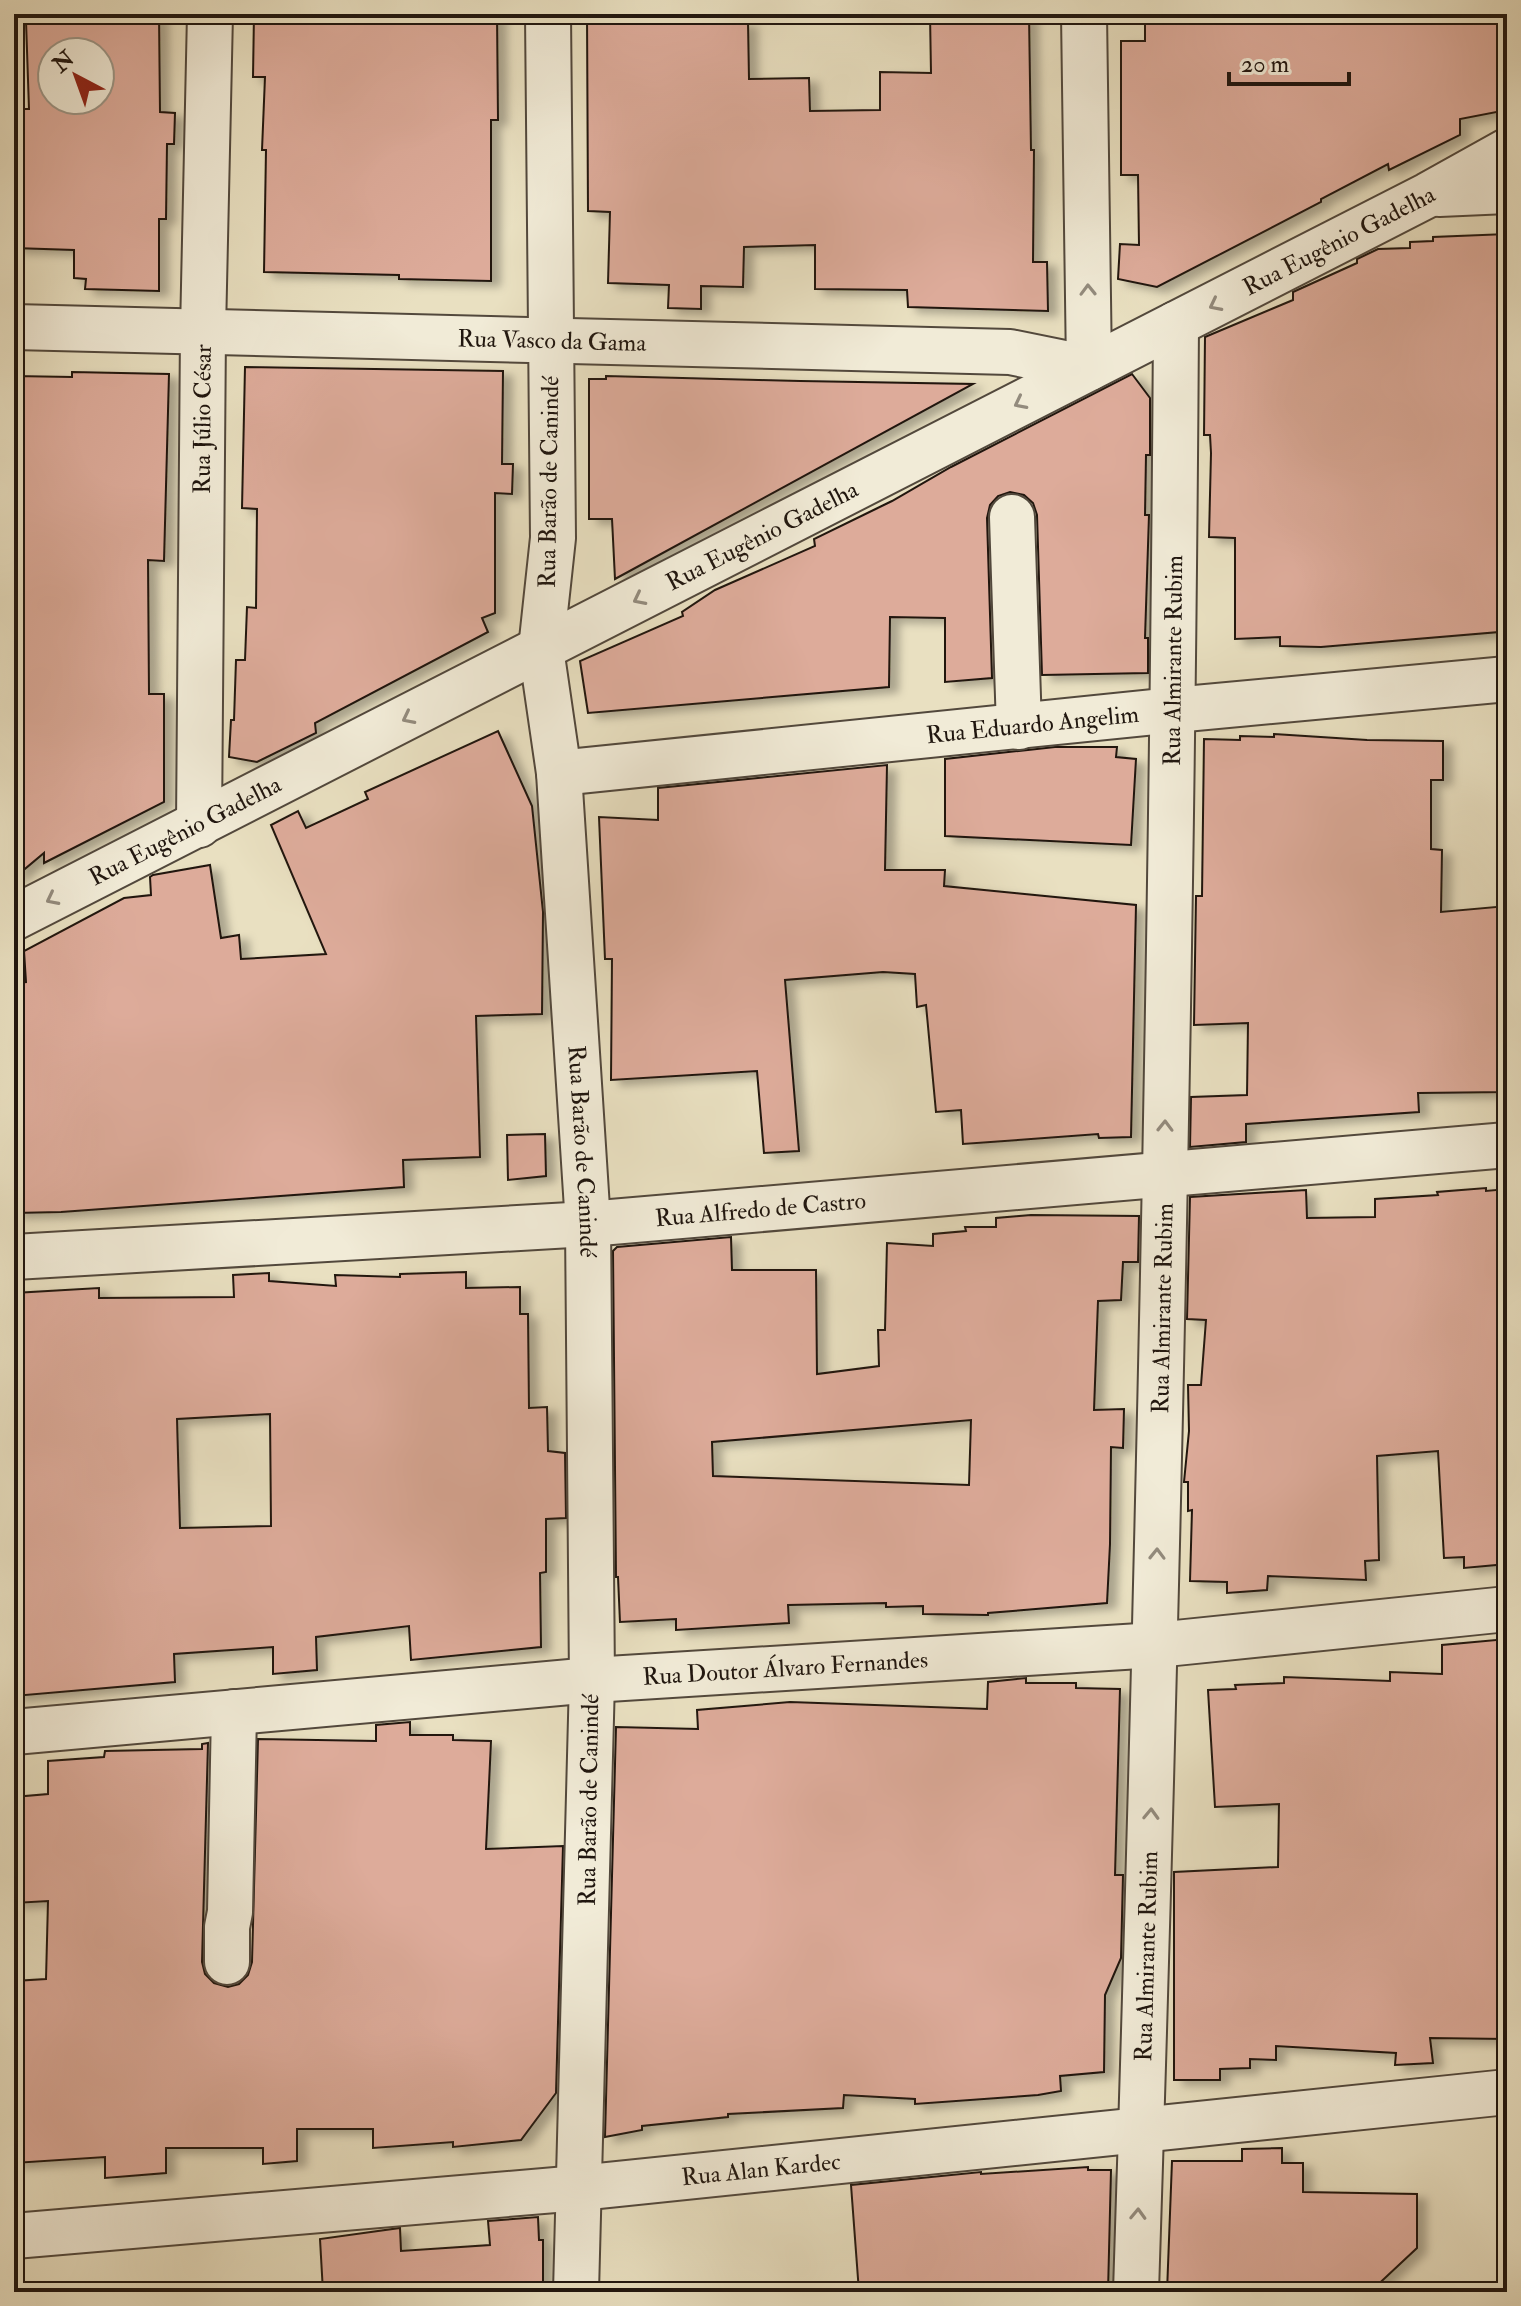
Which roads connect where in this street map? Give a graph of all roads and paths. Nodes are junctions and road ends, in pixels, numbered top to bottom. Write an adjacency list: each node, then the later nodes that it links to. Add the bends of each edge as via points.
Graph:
1 (210, 14): 9 (street, Rua Júlio César)
2 (548, 14): 10 (street, Rua Barão de Canindé)
3 (1084, 14): 11 (street, one-way to 3)
4 (1507, 151): 6 (street, Rua Eugênio Gadelha)
5 (1507, 191): 6 (street)
6 (1428, 195): 7 (street, Rua Eugênio Gadelha, one-way to 7)
7 (1176, 324): 11 (street, Rua Eugênio Gadelha); 15 (street, Rua Almirante Rubim)
8 (14, 327): 9 (street, Rua Vasco da Gama)
9 (203, 331): 10 (street, Rua Vasco da Gama); 18 (street, Rua Júlio César)
10 (551, 342): 11 (street, Rua Vasco da Gama, via 1010,352); 13 (street, Rua Barão de Canindé, via 553,538)
11 (1089, 368): 13 (street, Rua Eugênio Gadelha, one-way to 13)
12 (1012, 517): 16 (street)
13 (541, 649): 17 (street, Rua Barão de Canindé); 18 (street, Rua Eugênio Gadelha, one-way to 18)
14 (1507, 679): 15 (street, Rua Eduardo Angelim)
15 (1174, 710): 16 (street, Rua Eduardo Angelim); 21 (street, Rua Almirante Rubim, one-way to 15)
16 (1019, 727): 17 (street, Rua Eduardo Angelim)
17 (559, 773): 22 (street, Rua Barão de Canindé)
18 (199, 825): 19 (street, Rua Eugênio Gadelha, one-way to 19)
19 (14, 918)
20 (1507, 1145): 21 (street, Rua Alfredo de Castro)
21 (1164, 1175): 22 (street, Rua Alfredo de Castro); 25 (street, Rua Almirante Rubim, one-way to 21)
22 (588, 1224): 23 (street, Rua Alfredo de Castro); 26 (street, Rua Barão de Canindé)
23 (14, 1257)
24 (1507, 1609): 25 (street, Rua Doutor Álvaro Fernandes)
25 (1156, 1645): 26 (street, Rua Doutor Álvaro Fernandes); 31 (street, Rua Almirante Rubim, one-way to 25)
26 (592, 1680): 27 (street, Rua Doutor Álvaro Fernandes); 32 (street, Rua Barão de Canindé)
27 (234, 1712): 28 (street, Rua Doutor Álvaro Fernandes); 29 (street)
28 (14, 1732)
29 (227, 1962)
30 (1507, 2092): 31 (street, Rua Alan Kardec)
31 (1141, 2128): 32 (street, Rua Alan Kardec); 35 (street, Rua Almirante Rubim, one-way to 31)
32 (579, 2188): 33 (street, Rua Alan Kardec); 34 (street, Rua Barão de Canindé)
33 (14, 2236)
34 (576, 2292)
35 (1136, 2292)

